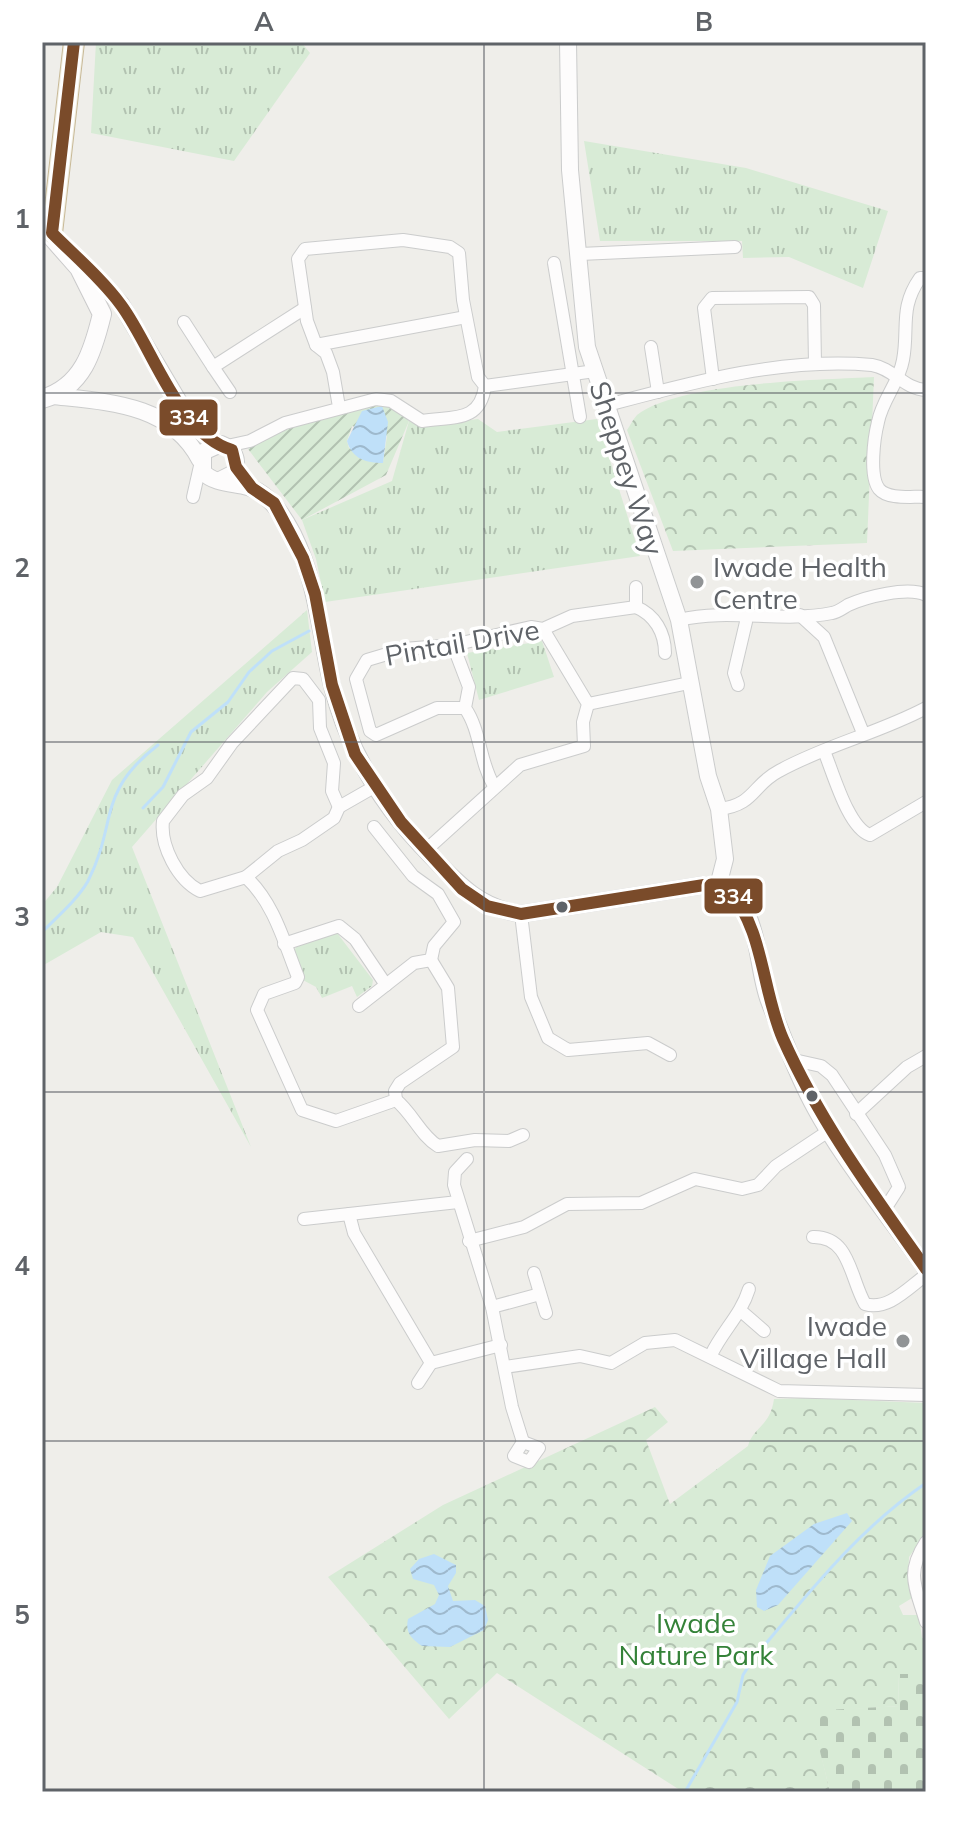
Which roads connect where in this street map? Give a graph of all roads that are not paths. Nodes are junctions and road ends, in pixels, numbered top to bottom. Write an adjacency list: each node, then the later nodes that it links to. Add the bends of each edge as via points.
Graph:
1 (74, 42): 3 (highway)
2 (568, 42): 5 (street, via 570,170)
3 (47, 230): 23 (main road, via 79,268 102,314 87,364); 28 (street, via 121,304 191,422)
4 (735, 247): 5 (street, via 650,244)
5 (580, 254): 15 (street, Sheppey Way, via 597,347)
6 (554, 263): 16 (street)
7 (926, 278): 18 (street, via 912,290 904,316)
8 (305, 308): 9 (street, via 298,259 305,249 403,240 459,253); 11 (street); 14 (street)
9 (466, 317): 11 (street); 19 (street, via 478,377)
10 (184, 322): 14 (street)
11 (316, 345): 25 (street, via 326,353)
12 (651, 347): 22 (street)
13 (815, 364): 17 (street); 17 (street, via 814,305 809,297 712,298 704,308); 18 (street, via 883,367)
14 (213, 367): 21 (street)
15 (595, 371): 16 (street); 24 (street, Sheppey Way)
16 (572, 374): 19 (street); 26 (street)
17 (713, 379): 22 (street)
18 (898, 379): 20 (street, via 914,390); 33 (street, via 878,421 874,479 880,491 891,496)
19 (485, 386): 25 (street, via 483,405 474,413 422,421 391,401)
20 (926, 390)
21 (230, 392)
22 (658, 392): 24 (street)
23 (47, 398): 29 (street, via 144,409 178,432)
24 (604, 406): 40 (street, Sheppey Way)
25 (339, 407): 27 (street)
26 (580, 417)
27 (256, 438): 28 (street); 30 (street)
28 (221, 446): 29 (street, via 206,449); 30 (street)
29 (200, 463): 31 (street, via 207,476); 31 (street, via 193,497)
30 (236, 464): 31 (street, via 229,477); 32 (street)
31 (218, 481): 32 (street)
32 (252, 488): 53 (street, via 274,503 303,558 343,724)
33 (926, 497)
34 (636, 587): 36 (street)
35 (926, 595): 37 (street, via 909,591)
36 (636, 607): 41 (street, Pintail Drive, via 572,616); 44 (street, via 659,626)
37 (834, 613): 39 (street); 42 (street)
38 (745, 615): 39 (street); 40 (street, via 718,612); 46 (street, via 734,673)
39 (800, 615): 42 (street)
40 (679, 620): 45 (street, Sheppey Way)
41 (543, 629): 43 (street, Pintail Drive, via 495,633); 47 (street)
42 (824, 637): 50 (street)
43 (453, 645): 48 (street, via 469,687); 48 (street, Pintail Drive, via 377,656 362,664 356,679 370,731 376,735 437,708)
44 (665, 653)
45 (689, 683): 47 (street); 56 (street, Sheppey Way)
46 (738, 685)
47 (588, 704): 52 (street, via 584,746 520,765)
48 (465, 708): 52 (street)
49 (926, 708): 50 (street, via 895,725)
50 (863, 733): 51 (street)
51 (824, 751): 54 (street, via 861,832 870,835); 56 (street, via 776,772 746,803)
52 (494, 786): 58 (street)
53 (374, 787): 55 (street); 58 (street)
54 (926, 802)
55 (339, 807): 59 (street, via 334,818); 59 (street, via 332,791 334,763 320,728 319,700 303,679 293,678 163,821 166,842 186,884 200,891)
56 (719, 809): 60 (street, Sheppey Way, via 725,859)
57 (374, 827): 63 (street, via 413,876 438,894 454,922 434,946)
58 (425, 851): 61 (street, via 474,898 499,911)
59 (246, 877): 62 (street, via 271,908)
60 (718, 886): 61 (street); 68 (street, via 735,896 749,918 768,998)
61 (521, 914): 66 (street, via 531,997 548,1038 568,1050 648,1043)
62 (284, 944): 64 (street, via 339,926 355,939); 69 (street, via 298,977 295,983 264,994 257,1010 302,1110 336,1121)
63 (431, 960): 64 (street, via 414,963); 69 (street, via 448,988 453,1047 400,1083)
64 (386, 985): 65 (street)
65 (359, 1006)
66 (666, 1047)
67 (926, 1056): 70 (street)
68 (794, 1060): 70 (street, via 821,1066 832,1075); 71 (street)
69 (396, 1100): 72 (street, via 414,1116 427,1140 438,1146 509,1141)
70 (856, 1114): 77 (street, via 896,1173 899,1187)
71 (830, 1130): 76 (street, via 776,1166 758,1185 742,1189 695,1179 641,1203); 77 (street)
72 (523, 1135)
73 (467, 1159): 75 (street, via 455,1172)
74 (614, 1186): 76 (street)
75 (458, 1202): 78 (street); 81 (street)
76 (614, 1202): 81 (street, via 567,1204 524,1227)
77 (885, 1209): 82 (street)
78 (349, 1214): 79 (street); 93 (street, via 354,1233)
79 (304, 1219)
80 (813, 1237): 84 (street, via 827,1237 841,1247 865,1304 887,1303)
81 (469, 1241): 87 (street)
82 (926, 1269)
83 (534, 1273): 86 (street)
84 (926, 1275)
85 (749, 1289): 88 (street)
86 (540, 1294): 87 (street); 89 (street)
87 (492, 1307): 91 (street)
88 (741, 1311): 90 (street); 92 (street)
89 (546, 1313)
90 (764, 1331)
91 (501, 1345): 93 (street); 94 (street)
92 (711, 1355): 94 (street, via 665,1340 645,1343 616,1360 580,1356); 96 (street, via 779,1391)
93 (431, 1363): 95 (street)
94 (505, 1367): 97 (street)
95 (418, 1383)
96 (926, 1395)
97 (523, 1442)
98 (926, 1542): 99 (street, via 914,1561 912,1578)
99 (926, 1622)

